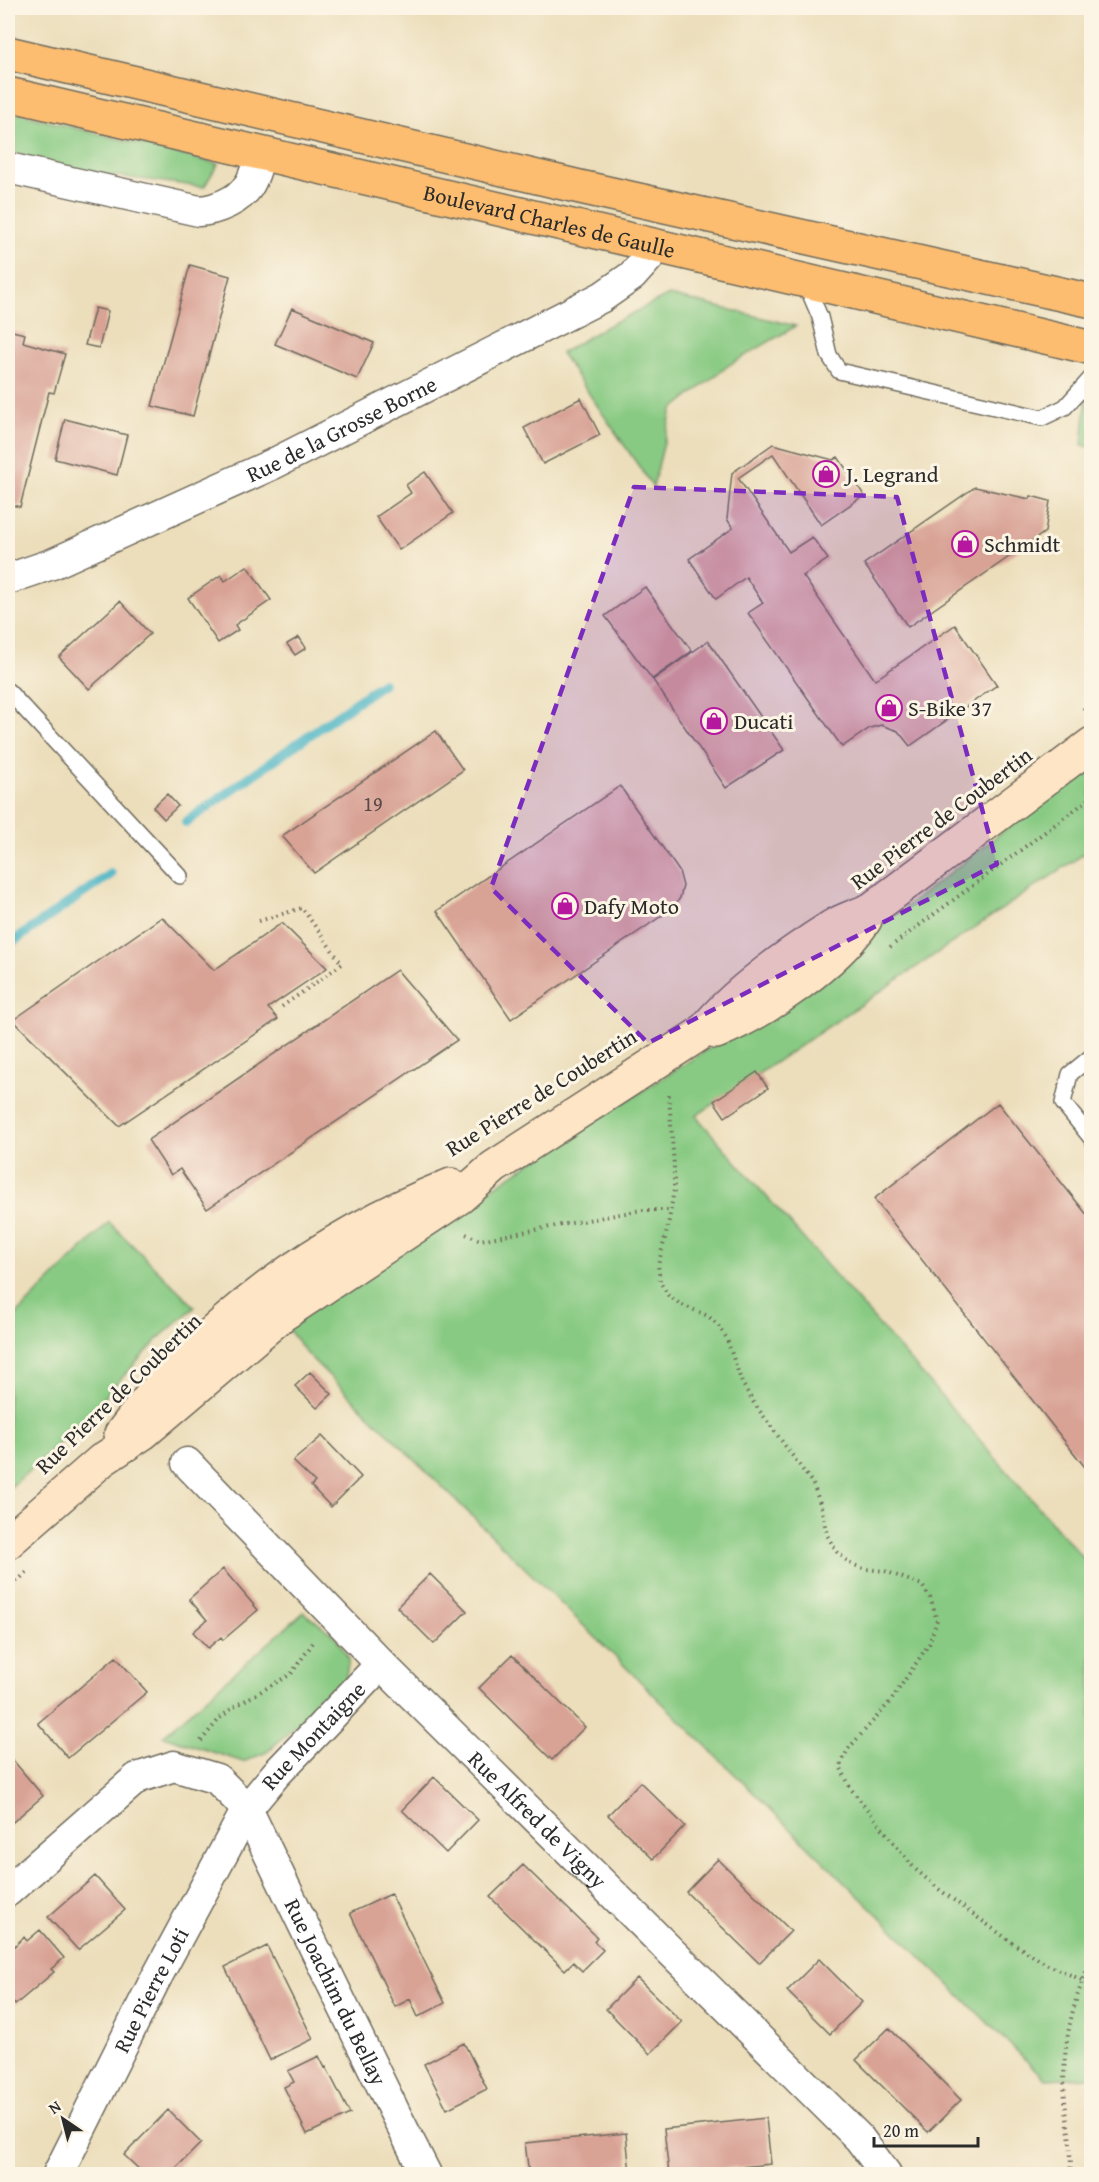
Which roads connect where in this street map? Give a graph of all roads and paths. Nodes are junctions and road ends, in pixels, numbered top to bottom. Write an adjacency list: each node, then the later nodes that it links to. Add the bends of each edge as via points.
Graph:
1 (8, 53): 7 (main road, Boulevard Charles de Gaulle)
2 (8, 94): 3 (main road, Boulevard Charles de Gaulle)
3 (261, 153): 4 (street, via 249,187 228,203 199,212); 5 (main road, Boulevard Charles de Gaulle)
4 (8, 168)
5 (658, 247): 6 (main road, Boulevard Charles de Gaulle); 10 (street, Rue de la Grosse Borne, via 632,276 602,297 273,464 52,564)
6 (805, 282): 8 (main road, Boulevard Charles de Gaulle); 9 (lane, via 820,317 829,355 839,371 1042,418 1065,407)
7 (1092, 301)
8 (1092, 348)
9 (1092, 377)
10 (8, 579)
11 (8, 691): 16 (lane)
12 (1092, 703): 13 (path)
13 (1082, 711)
14 (1092, 744): 30 (street, Rue Pierre de Coubertin, via 872,909 835,925 785,960 718,1012 702,1032 494,1167 360,1227 256,1295 171,1373 102,1460)
15 (1092, 797): 18 (path)
16 (180, 876)
17 (259, 921): 19 (path, via 302,908 342,964)
18 (880, 954)
19 (279, 1008)
20 (1092, 1056): 24 (lane, via 1070,1074 1063,1103)
21 (679, 1089): 22 (path)
22 (669, 1095): 23 (path); 27 (path, via 674,1166)
23 (659, 1102)
24 (1092, 1139)
25 (470, 1141): 26 (path, Rue Pierre de Coubertin)
26 (450, 1151)
27 (672, 1210): 28 (path, via 642,1210 480,1240 463,1232); 39 (path, via 658,1264 660,1282 668,1295 708,1316 726,1337 742,1383 813,1484 828,1536 837,1552 851,1564 922,1585 937,1620 929,1644 890,1702 848,1749 840,1766 851,1789 914,1868 940,1890 1014,1944)
28 (473, 1226)
29 (187, 1463): 33 (street, Rue Alfred de Vigny)
30 (8, 1542)
31 (33, 1567): 32 (path)
32 (8, 1590)
33 (333, 1615): 34 (street, Rue Alfred de Vigny); 35 (path, via 291,1674 220,1718)
34 (381, 1664): 36 (street, Rue Montaigne); 42 (street, Rue Alfred de Vigny, via 859,2138)
35 (174, 1766): 36 (street, Rue Joachim du Bellay, via 218,1779); 37 (street, via 137,1778)
36 (247, 1809): 40 (street, Rue Pierre Loti, via 153,1984); 41 (street, Rue Joachim du Bellay)
37 (8, 1892)
38 (1092, 1959): 39 (path)
39 (1082, 1980): 43 (path, via 1065,2052)
40 (58, 2175)
41 (426, 2175)
42 (886, 2175)
43 (1070, 2175)

